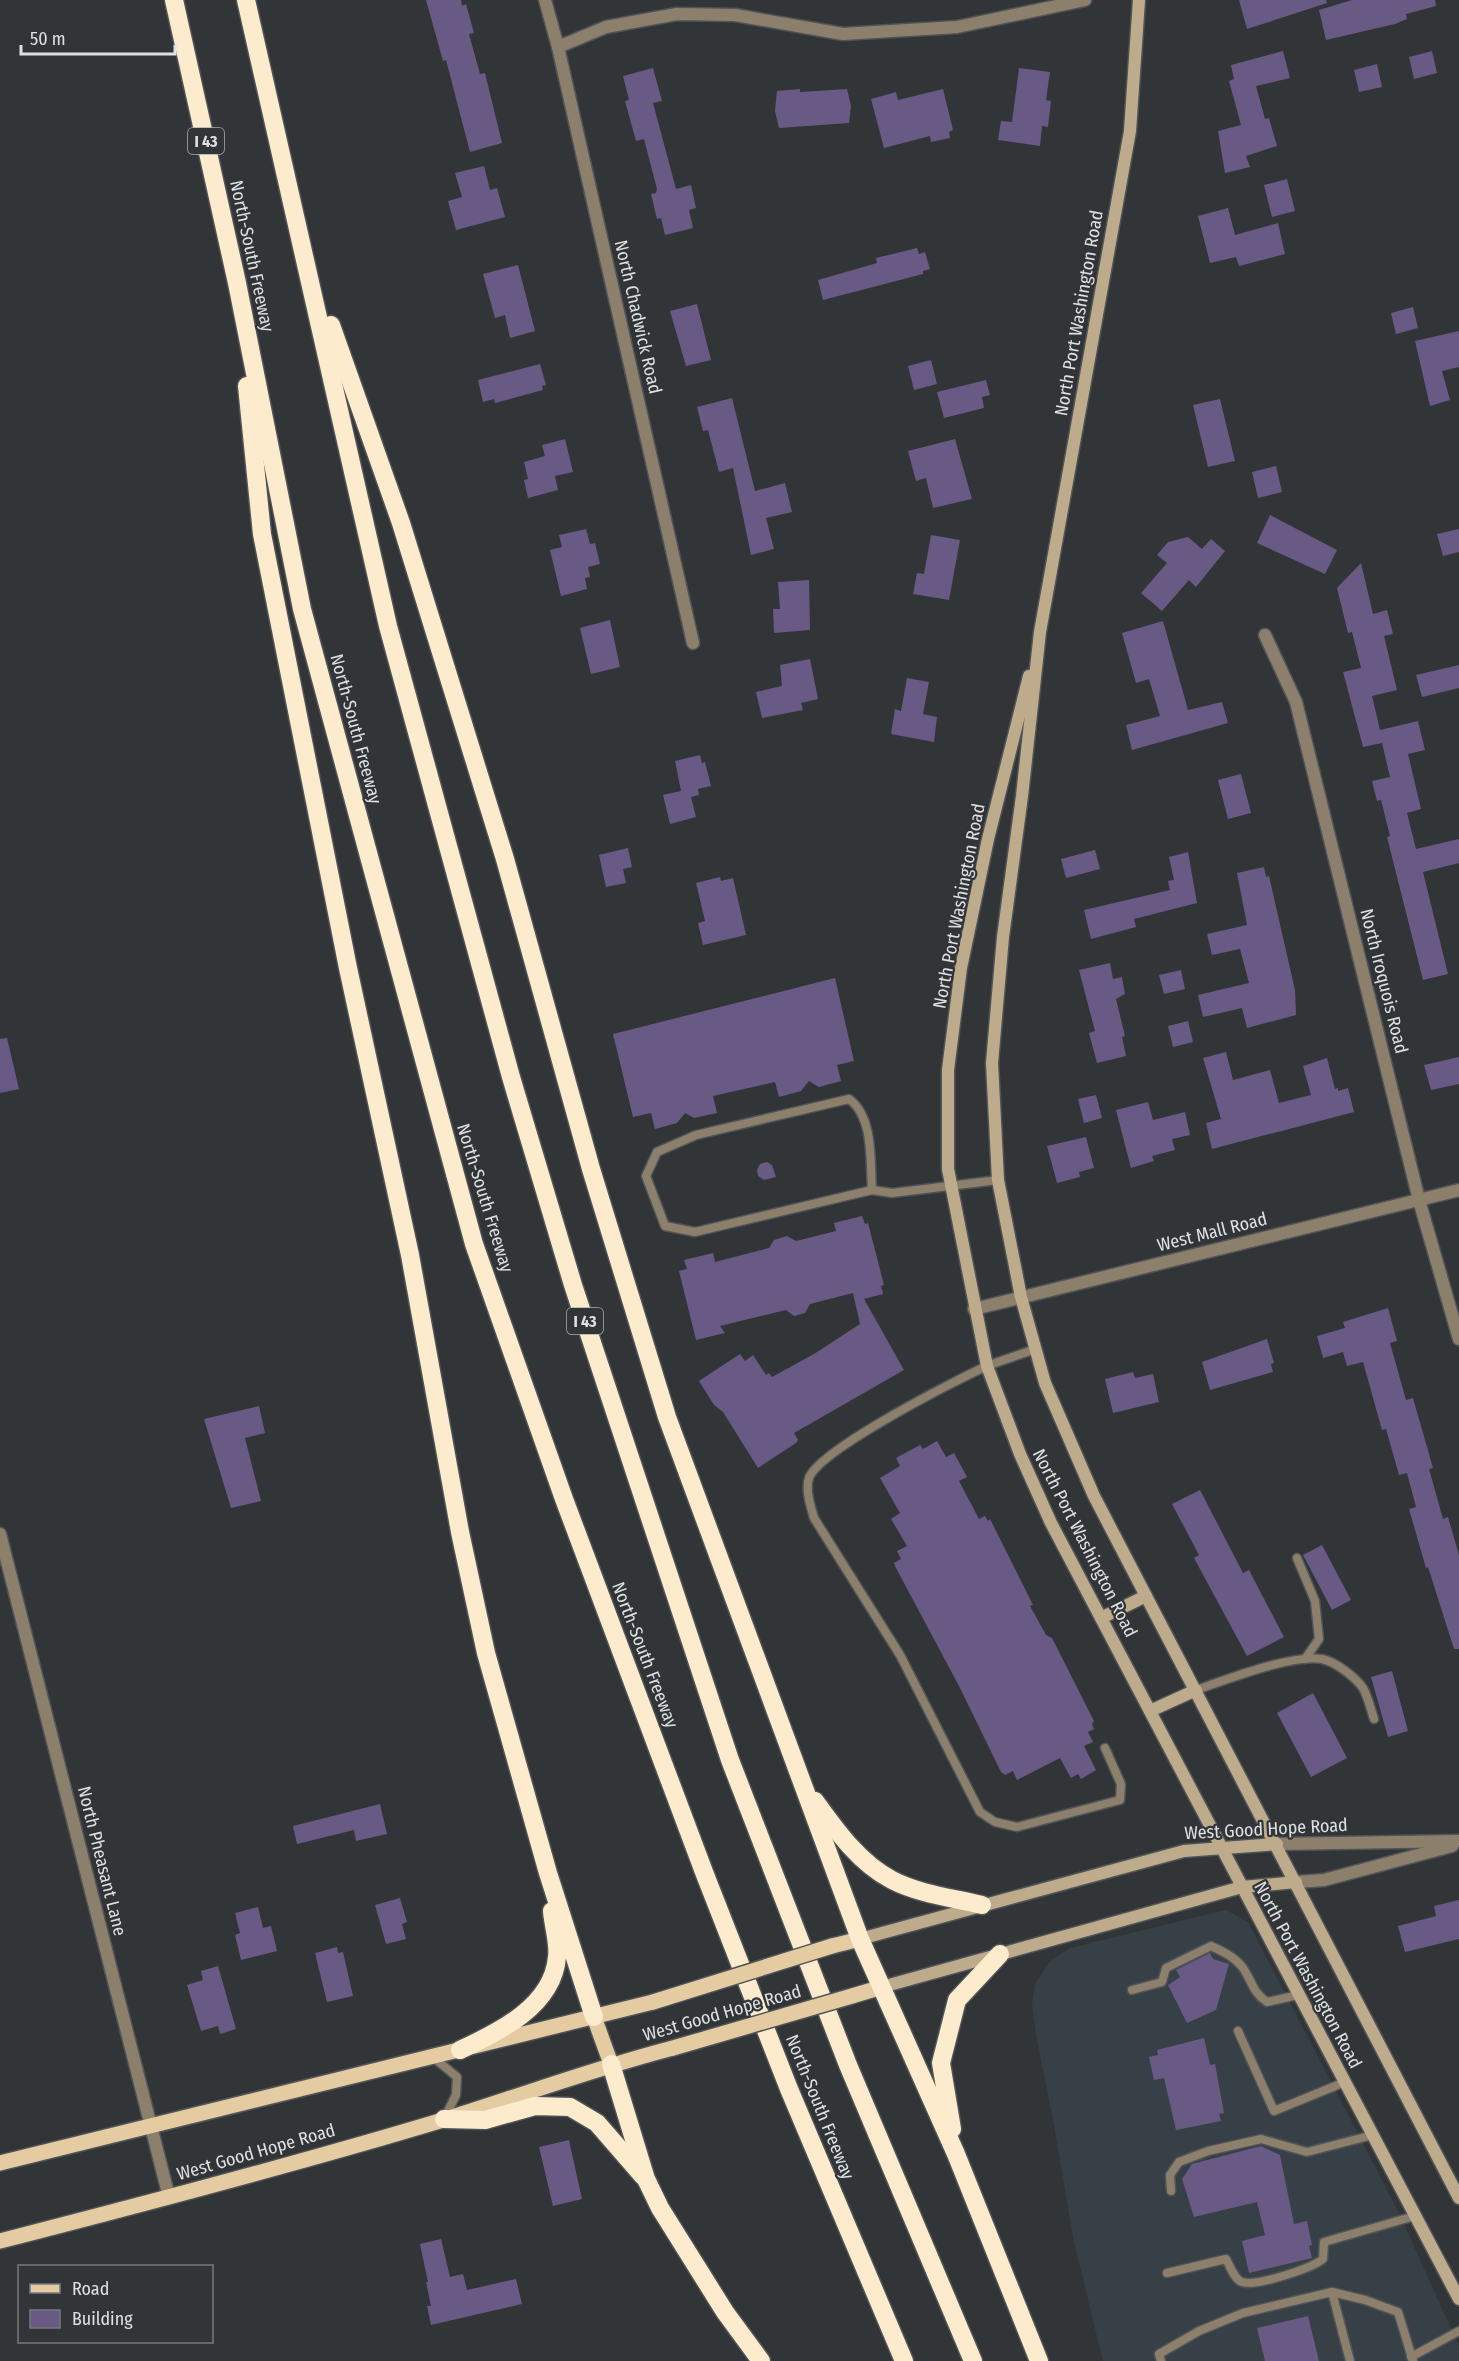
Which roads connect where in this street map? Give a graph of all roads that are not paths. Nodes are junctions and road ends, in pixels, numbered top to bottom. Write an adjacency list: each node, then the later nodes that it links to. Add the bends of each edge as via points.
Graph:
1 (174, 0): 8 (highway, North-South Freeway / I 43)
2 (246, 0): 7 (highway, I 43)
3 (545, 0): 6 (street, North Chadwick Road)
4 (1085, 0): 6 (street, via 957,27 843,34 735,15 677,14 606,27)
5 (1139, 0): 9 (main road, North Port Washington Road, via 1130,131)
6 (558, 47): 11 (street, North Chadwick Road)
7 (303, 247): 31 (highway, via 401,523 505,859 607,1223 667,1417); 68 (highway, I 43, via 388,626 511,1077 573,1285 730,1760 848,2065)
8 (237, 283): 35 (highway, via 262,534 348,968 410,1255 460,1532 486,1653); 67 (highway, North-South Freeway / I 43, via 302,609 474,1244 564,1499 704,1872 789,2089)
9 (1040, 632): 12 (main road, North Port Washington Road, via 1003,937 992,1063); 13 (main road, North Port Washington Road, via 988,839 961,968 948,1070)
10 (1265, 635): 16 (street, North Iroquois Road, via 1296,702)
11 (693, 643)
12 (998, 1179): 13 (lane); 17 (main road, North Port Washington Road)
13 (951, 1187): 14 (lane, via 892,1193); 18 (main road, North Port Washington Road)
14 (872, 1190): 14 (lane, via 695,1232 665,1226 646,1176 657,1152 696,1135 849,1100 859,1106 866,1127)
15 (1459, 1190): 16 (street, West Mall Road)
16 (1419, 1200): 17 (street, West Mall Road); 19 (street, North Iroquois Road)
17 (1021, 1297): 18 (street, West Mall Road); 20 (main road, North Port Washington Road)
18 (974, 1309): 21 (main road, North Port Washington Road)
19 (1459, 1339)
20 (1035, 1349): 21 (lane); 24 (main road, North Port Washington Road, via 1045,1383 1094,1496)
21 (987, 1366): 25 (main road, North Port Washington Road, via 1046,1513); 30 (lane, via 853,1437 818,1465 809,1479 814,1518 900,1655 980,1812 995,1822 1017,1827 1120,1800 1121,1784)
22 (0, 1534): 51 (street, North Pheasant Lane)
23 (1297, 1558): 26 (lane, via 1315,1601 1319,1639)
24 (1146, 1596): 25 (main road); 27 (main road, North Port Washington Road)
25 (1101, 1618): 28 (main road, North Port Washington Road)
26 (1305, 1659): 27 (lane); 29 (lane, via 1323,1659 1342,1668 1363,1689)
27 (1196, 1690): 28 (main road); 33 (main road, North Port Washington Road)
28 (1150, 1711): 34 (main road, North Port Washington Road)
29 (1374, 1719)
30 (1104, 1748)
31 (801, 1781): 38 (highway, via 832,1825 867,1863 893,1881); 39 (highway)
32 (1459, 1843): 33 (street, West Good Hope Road); 36 (street, West Good Hope Road, via 1324,1880)
33 (1277, 1844): 34 (main road, West Good Hope Road); 36 (main road, North Port Washington Road)
34 (1221, 1846): 37 (main road, North Port Washington Road); 38 (main road, West Good Hope Road, via 1153,1858)
35 (548, 1873): 44 (highway); 46 (highway, via 558,1956 553,1980 540,1998 508,2025)
36 (1296, 1882): 37 (main road, West Good Hope Road); 58 (main road, North Port Washington Road)
37 (1242, 1887): 40 (main road, West Good Hope Road); 43 (main road, North Port Washington Road)
38 (982, 1905): 39 (main road, West Good Hope Road)
39 (860, 1939): 41 (highway); 44 (main road, West Good Hope Road, bridge)
40 (1000, 1954): 41 (main road, West Good Hope Road); 53 (highway, via 957,2000 941,2063)
41 (882, 1987): 48 (main road, West Good Hope Road, bridge); 53 (highway)
42 (1132, 1990): 43 (lane, via 1162,1982 1166,1968 1211,1946 1242,1967 1257,1995 1268,2002)
43 (1298, 1995): 49 (main road, North Port Washington Road)
44 (594, 2017): 46 (main road, West Good Hope Road); 48 (main road)
45 (1239, 2031): 49 (lane, via 1274,2111)
46 (460, 2050): 47 (main road, West Good Hope Road)
47 (433, 2057): 50 (lane, via 457,2077 456,2096); 51 (main road, West Good Hope Road)
48 (611, 2064): 50 (main road, West Good Hope Road); 55 (highway)
49 (1345, 2082): 52 (main road, North Port Washington Road)
50 (444, 2120): 55 (highway, via 485,2120 535,2106 570,2107 597,2123); 57 (main road, West Good Hope Road)
51 (151, 2126): 54 (main road, West Good Hope Road); 57 (street, North Pheasant Lane)
52 (1373, 2135): 56 (lane, via 1306,2152 1261,2139 1208,2151 1179,2162 1170,2175); 59 (main road, North Port Washington Road)
53 (956, 2154): 69 (highway)
54 (0, 2163)
55 (646, 2179): 66 (highway, via 694,2264)
56 (1171, 2191)
57 (169, 2197): 60 (main road, West Good Hope Road)
58 (1459, 2198)
59 (1415, 2216): 61 (lane, via 1324,2242 1323,2259 1314,2266 1255,2282 1242,2282 1226,2259); 63 (main road, North Port Washington Road)
60 (0, 2241)
61 (1167, 2273)
62 (1332, 2292): 65 (lane, via 1398,2312); 70 (lane, via 1243,2313 1199,2331 1159,2354); 71 (lane)
63 (1459, 2299)
64 (1459, 2331): 65 (lane)
65 (1412, 2359)
66 (761, 2361)
67 (904, 2361)
68 (973, 2361)
69 (1040, 2361)
70 (1161, 2361)
71 (1350, 2361)

